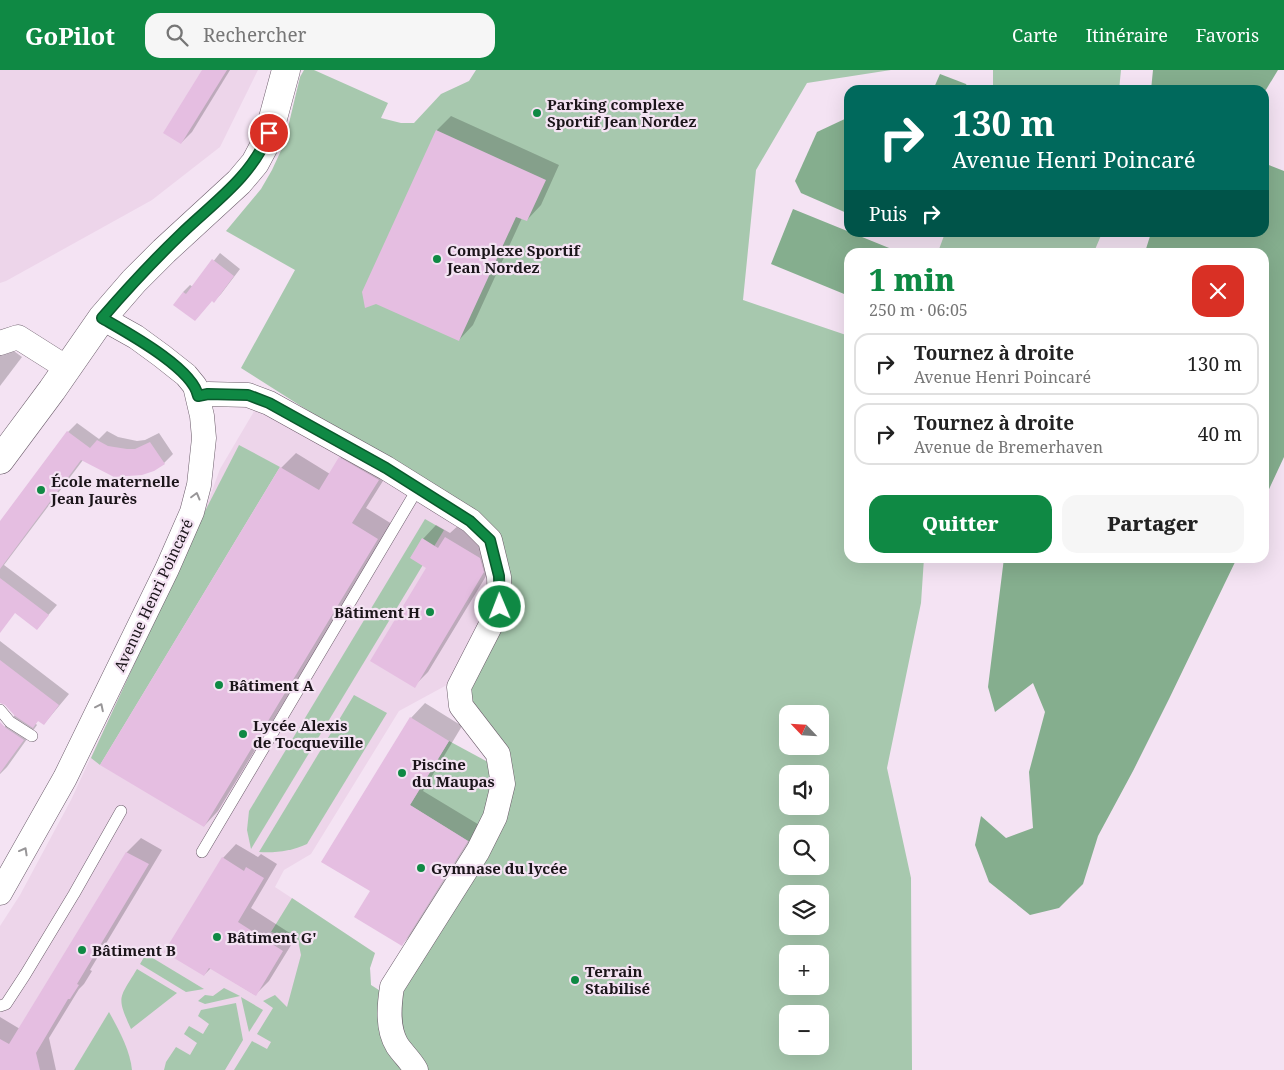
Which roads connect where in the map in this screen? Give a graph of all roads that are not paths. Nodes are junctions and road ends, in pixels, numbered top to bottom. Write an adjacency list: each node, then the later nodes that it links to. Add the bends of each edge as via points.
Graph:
1 (286, 70): 2 (street, via 269,133 254,163 239,182 146,268)
2 (102, 318): 4 (street); 5 (street, Avenue Henri Poincaré, via 136,337 180,370 195,386)
3 (0, 343): 4 (street, via 18,337)
4 (67, 368): 6 (street)
5 (198, 396): 7 (street, via 248,395 269,403); 12 (street, Avenue Henri Poincaré, one-way to 5, via 65,778 192,512 199,485 204,438)
6 (0, 460)
7 (418, 488): 11 (lane); 14 (street, via 470,521 490,540 499,576 500,607 459,687 461,706 498,754 503,784 495,817 478,851 392,987 389,1006 391,1031)
8 (0, 710): 9 (lane, via 10,722)
9 (32, 736)
10 (121, 811): 13 (lane, via 25,975 6,1004)
11 (202, 852)
12 (0, 893)
13 (0, 1006)
14 (416, 1070)

